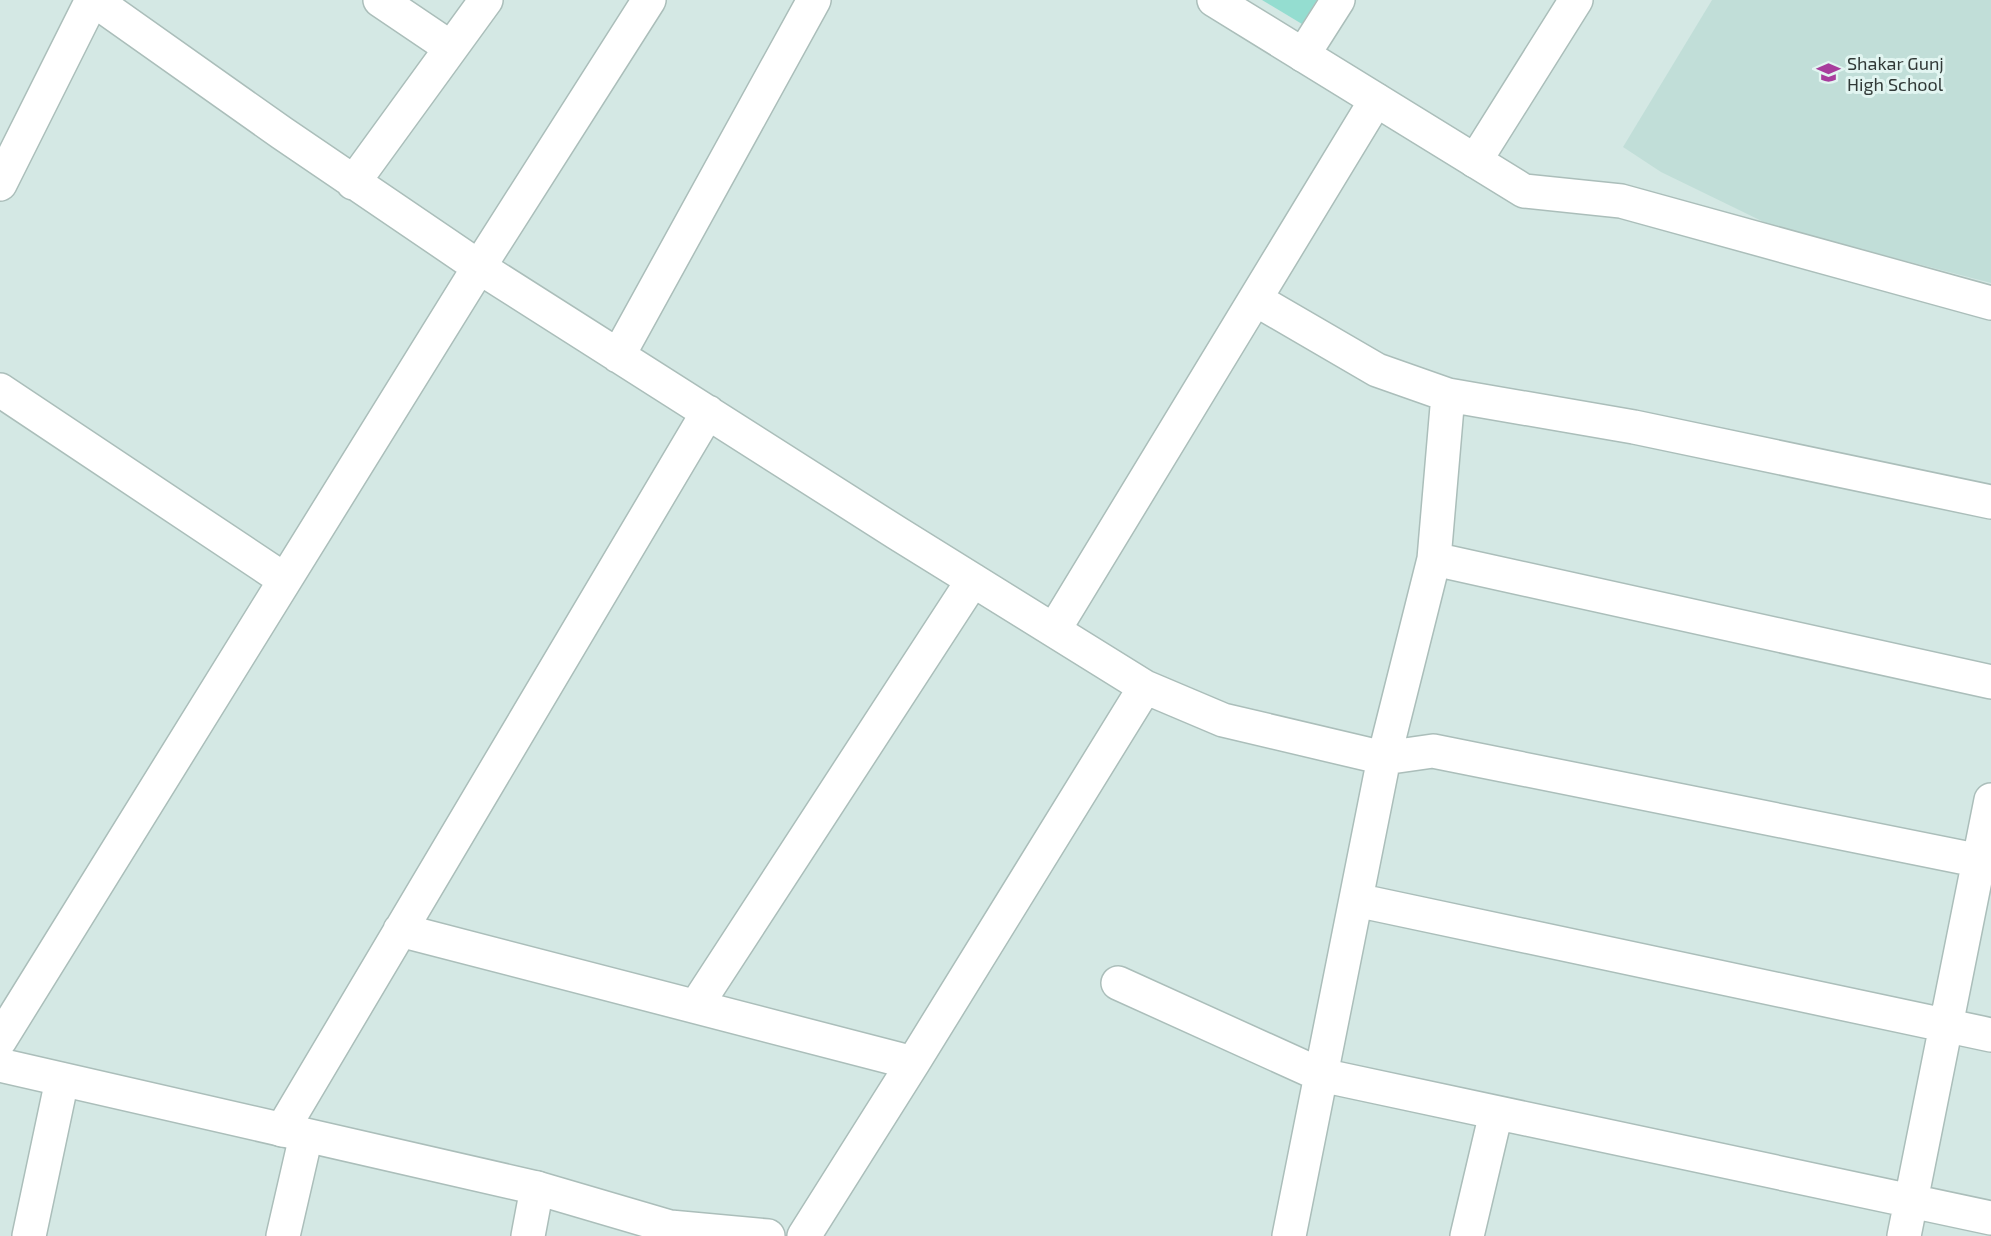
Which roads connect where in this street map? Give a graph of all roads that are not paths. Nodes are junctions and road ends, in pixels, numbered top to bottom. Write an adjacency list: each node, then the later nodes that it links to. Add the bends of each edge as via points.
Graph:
1 (93, 0): 13 (street); 14 (street)
2 (380, 0): 9 (street)
3 (486, 0): 9 (street)
4 (649, 0): 15 (street)
5 (814, 0): 18 (street)
6 (1214, 0): 10 (street)
7 (1338, 0): 10 (street)
8 (1576, 0): 12 (street)
9 (451, 48): 13 (street)
10 (1303, 55): 11 (street)
11 (1376, 100): 12 (street); 16 (street)
12 (1475, 161): 17 (street, via 1524,191 1621,201)
13 (353, 183): 15 (street)
14 (0, 184)
15 (479, 267): 18 (street); 24 (street)
16 (1255, 299): 20 (street, via 1377,370); 26 (street)
17 (1991, 303)
18 (618, 356): 21 (street)
19 (0, 390): 24 (street)
20 (1448, 395): 22 (street, via 1634,427); 23 (street)
21 (708, 412): 25 (street); 33 (street)
22 (1991, 502)
23 (1434, 560): 27 (street); 29 (street)
24 (285, 580): 38 (street)
25 (973, 580): 26 (street); 35 (street)
26 (1054, 630): 28 (street)
27 (1991, 682)
28 (1145, 687): 29 (street, via 1223,720); 39 (street)
29 (1384, 758): 31 (street, via 1433,751); 32 (street)
30 (1991, 800): 31 (street)
31 (1985, 862): 36 (street)
32 (1356, 900): 36 (street); 41 (street)
33 (400, 930): 35 (street); 44 (street)
34 (1118, 983): 41 (street)
35 (696, 1006): 39 (street)
36 (1946, 1025): 37 (street); 46 (street)
37 (1991, 1035)
38 (0, 1040)
39 (913, 1063): 52 (street)
40 (0, 1065): 42 (street)
41 (1321, 1075): 43 (street); 53 (street)
42 (62, 1080): 44 (street); 48 (street)
43 (1496, 1113): 46 (street); 54 (street)
44 (294, 1133): 45 (street); 49 (street)
45 (537, 1188): 50 (street); 51 (street, via 670,1227)
46 (1911, 1202): 47 (street); 55 (street)
47 (1991, 1218)
48 (29, 1236)
49 (283, 1236)
50 (528, 1236)
51 (768, 1236)
52 (804, 1236)
53 (1289, 1236)
54 (1467, 1236)
55 (1904, 1236)

